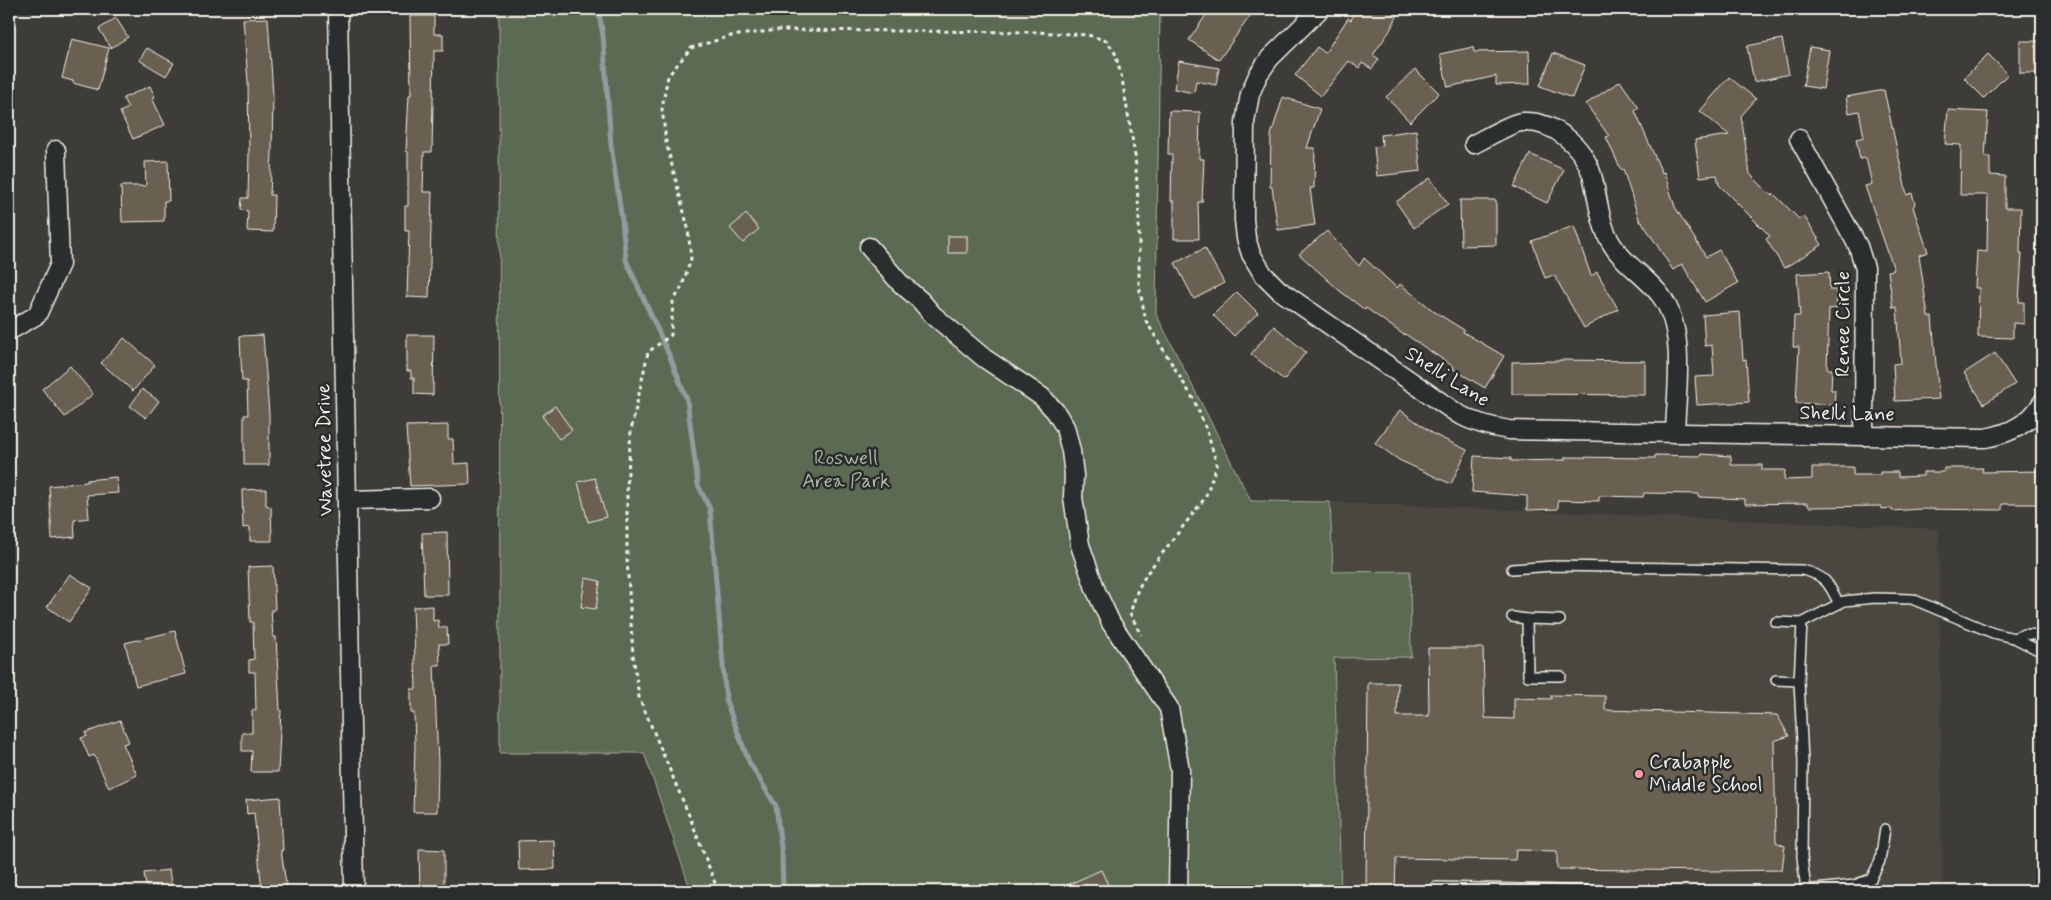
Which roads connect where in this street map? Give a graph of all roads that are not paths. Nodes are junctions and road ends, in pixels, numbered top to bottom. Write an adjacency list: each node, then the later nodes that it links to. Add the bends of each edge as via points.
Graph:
1 (338, 9): 12 (street, Wavetree Drive)
2 (1320, 9): 9 (street, Shelli Lane, via 1270,58 1250,94 1245,122 1244,220 1251,254 1263,274 1279,290 1474,422 1508,430)
3 (1799, 138): 10 (street, Renee Circle, via 1858,246 1865,268)
4 (1474, 144): 9 (street, via 1521,121 1546,125 1568,138 1585,158 1610,241 1623,259 1661,296 1674,320 1678,342)
5 (56, 150): 7 (street, via 60,264 37,315)
6 (869, 247): 29 (street, via 933,315 984,358 1042,398 1065,427 1071,450 1080,545 1096,591 1111,623 1169,708 1180,770)
7 (9, 331)
8 (2042, 403): 10 (street, Shelli Lane, via 2038,411 2018,428 2002,435 1985,438)
9 (1675, 433): 10 (street, Shelli Lane)
10 (1864, 436)
11 (430, 498): 12 (street)
12 (347, 500): 28 (street, Wavetree Drive)
13 (1512, 569): 14 (lane, via 1553,566 1802,570 1824,579)
14 (1839, 604): 19 (lane); 21 (lane, via 1876,598 1912,599 1993,633)
15 (1512, 616): 16 (lane)
16 (1528, 619): 17 (lane); 23 (lane, via 1528,676)
17 (1560, 620)
18 (1776, 622): 19 (lane)
19 (1802, 623): 25 (lane)
20 (2042, 635): 21 (lane, via 2024,634)
21 (2014, 638): 22 (lane)
22 (2042, 652)
23 (1561, 676)
24 (1776, 680): 25 (lane)
25 (1799, 681): 31 (lane)
26 (1885, 829): 31 (lane, via 1880,861 1871,879 1854,885)
27 (1436, 886): 30 (lane)
28 (354, 891)
29 (1178, 891)
30 (1609, 891)
31 (1803, 891)

